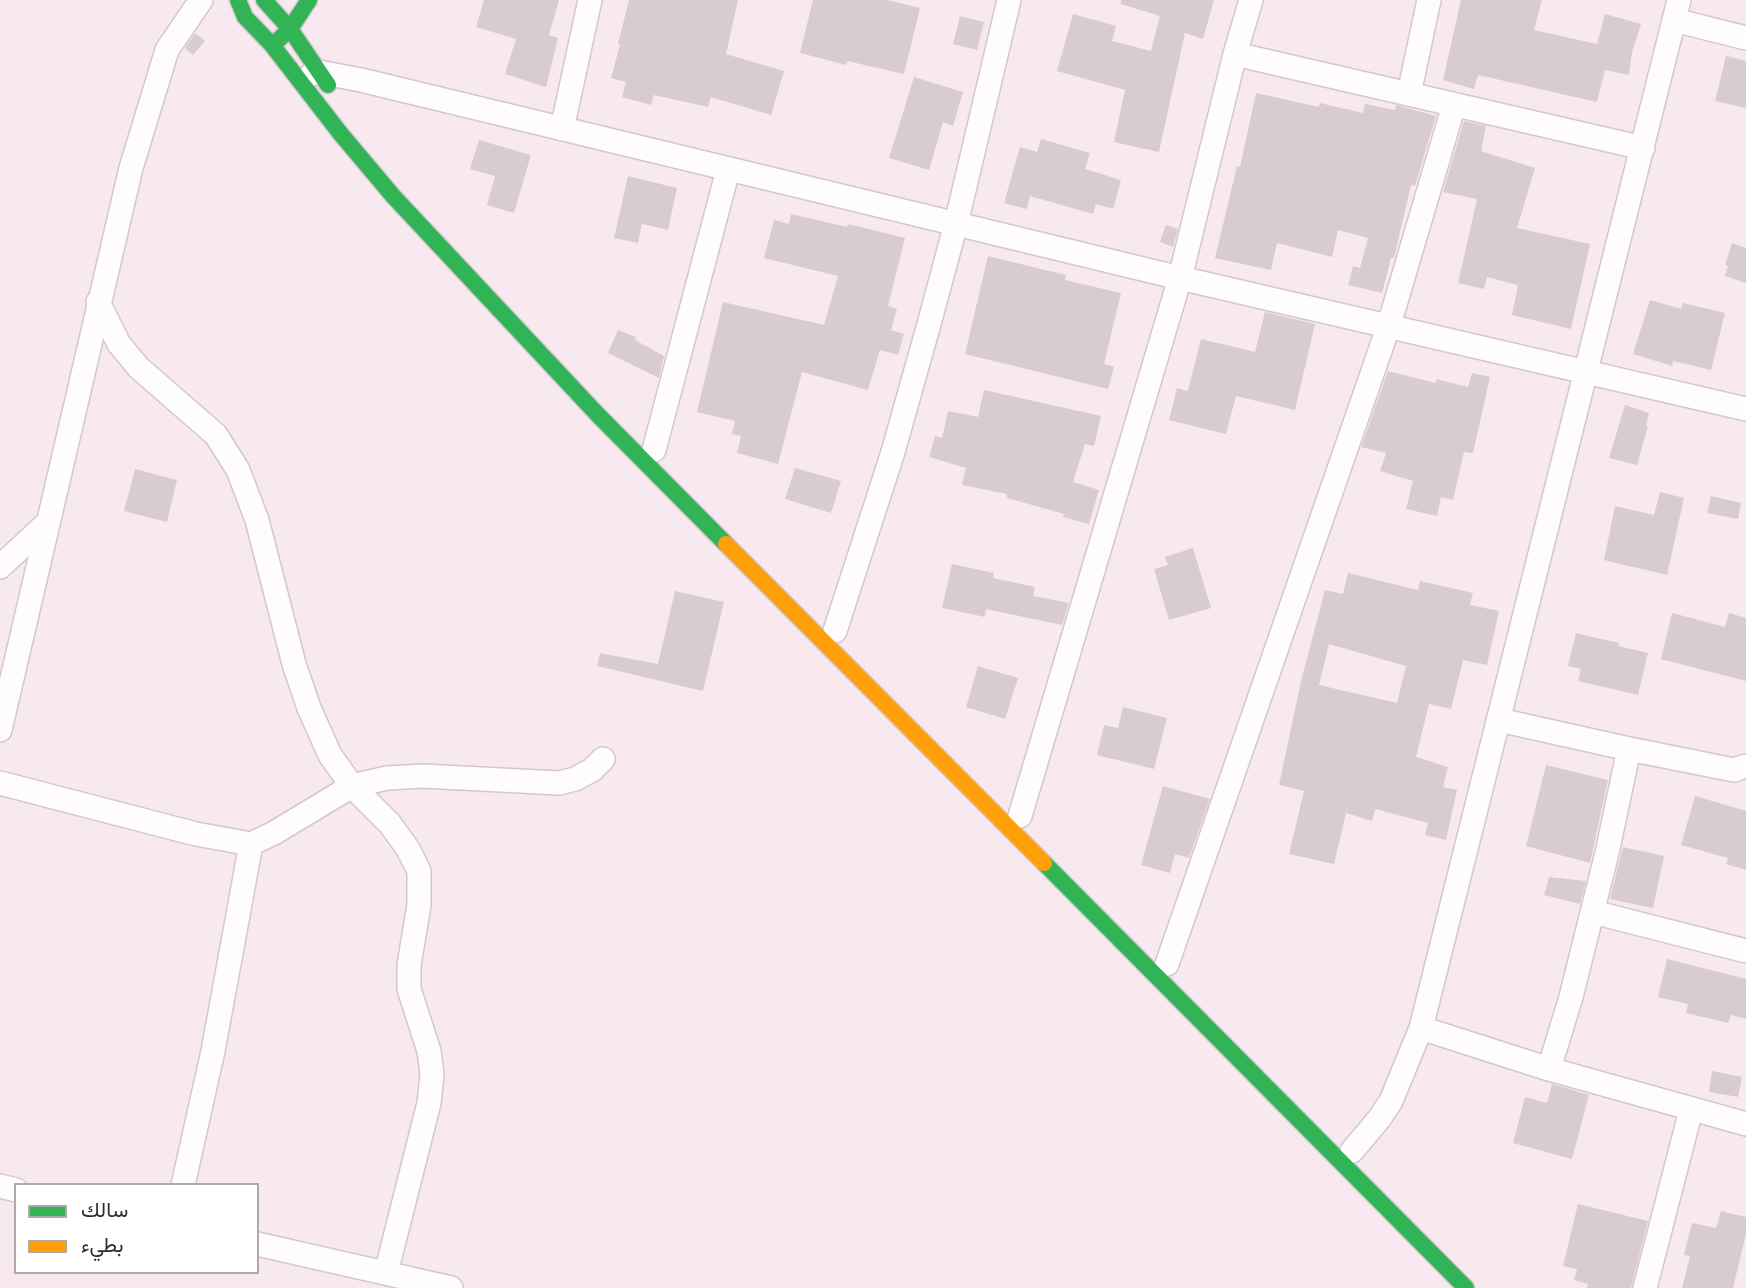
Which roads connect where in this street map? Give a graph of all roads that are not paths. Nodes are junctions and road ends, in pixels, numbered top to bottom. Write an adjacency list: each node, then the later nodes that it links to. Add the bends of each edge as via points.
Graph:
1 (201, 0): 25 (street, via 167,50 131,168)
2 (238, 0): 10 (street)
3 (264, 0): 10 (street); 11 (street)
4 (309, 0): 11 (street)
5 (590, 0): 19 (street)
6 (1009, 0): 23 (street)
7 (1251, 0): 14 (street)
8 (1429, 0): 16 (street)
9 (1676, 10): 12 (street); 21 (street)
10 (245, 17): 13 (street)
11 (290, 29): 13 (street); 15 (street)
12 (1746, 38)
13 (272, 45): 15 (street)
14 (1235, 54): 16 (street); 24 (street)
15 (308, 75): 17 (street); 19 (street, via 361,80); 49 (street, via 393,197 597,415)
16 (1409, 94): 18 (street)
17 (340, 103)
18 (1454, 105): 21 (street); 26 (street)
19 (562, 129): 22 (street)
20 (372, 146): 29 (street, via 502,296)
21 (1643, 148): 27 (street)
22 (728, 170): 23 (street); 29 (street)
23 (957, 224): 24 (street); 32 (street, via 893,452)
24 (1180, 278): 26 (street); 42 (street)
25 (98, 302): 30 (street); 41 (street, via 119,344 139,368 216,435 238,470 257,520 309,708 330,755)
26 (1389, 325): 27 (street); 46 (street)
27 (1587, 371): 28 (street); 34 (street)
28 (1746, 409)
29 (654, 450): 32 (street)
30 (46, 524): 31 (street); 35 (street)
31 (0, 567)
32 (835, 631): 33 (street)
33 (883, 678)
34 (1499, 720): 37 (street); 47 (street)
35 (0, 730)
36 (946, 742): 42 (street)
37 (1629, 749): 39 (street, via 1734,770); 44 (street)
38 (603, 759): 41 (street, via 584,775 559,783 423,776)
39 (1746, 766)
40 (0, 783): 43 (street, via 195,834)
41 (352, 786): 43 (street); 56 (street, via 390,824 419,871 409,989 432,1074 429,1103)
42 (1020, 816): 46 (street)
43 (251, 844): 54 (street)
44 (1592, 912): 45 (street); 50 (street)
45 (1746, 951)
46 (1167, 964): 48 (street)
47 (1421, 1028): 50 (street); 53 (street, via 1391,1101)
48 (1239, 1038): 49 (street); 53 (street)
49 (1227, 1049): 58 (street)
50 (1549, 1069): 51 (street)
51 (1691, 1110): 52 (street); 60 (street)
52 (1746, 1124)
53 (1352, 1152): 58 (street)
54 (183, 1183)
55 (259, 1245): 57 (street)
56 (386, 1273): 57 (street); 59 (street)
57 (357, 1277)
58 (1473, 1285)
59 (451, 1288)
60 (1645, 1288)

